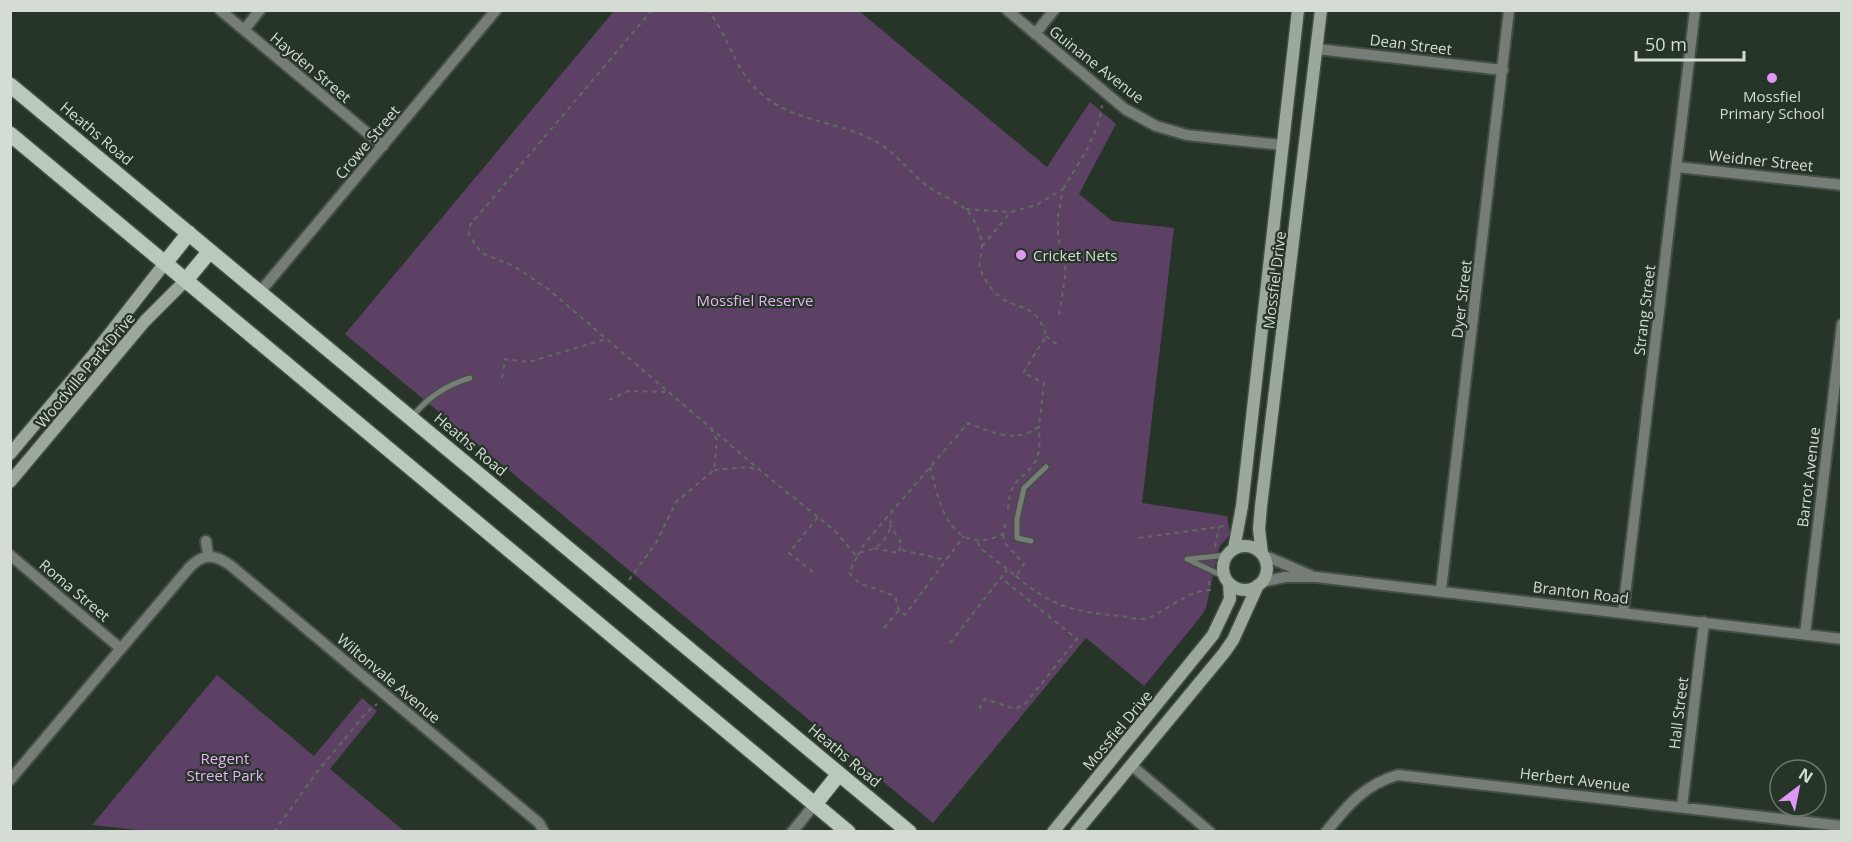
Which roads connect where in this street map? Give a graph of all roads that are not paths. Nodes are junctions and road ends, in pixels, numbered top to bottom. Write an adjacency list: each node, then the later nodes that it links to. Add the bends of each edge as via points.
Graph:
1 (220, 10): 10 (street, Hayden Street)
2 (260, 10): 10 (street)
3 (496, 10): 17 (street, Crowe Street)
4 (1006, 10): 11 (street, Guinane Avenue)
5 (1054, 10): 11 (street)
6 (1298, 10): 16 (street, Mossfiel Drive)
7 (1321, 10): 12 (street, Mossfiel Drive)
8 (1509, 10): 13 (street, Dyer Street)
9 (1695, 10): 18 (street, Strang Street)
10 (244, 30): 17 (street, Hayden Street)
11 (1035, 34): 16 (street, Guinane Avenue, via 1125,109 1156,126 1187,135)
12 (1317, 49): 13 (street, Dean Street); 36 (street, Mossfiel Drive, via 1261,506)
13 (1503, 70): 40 (street, Dyer Street)
14 (10, 85): 20 (main road, Heaths Road)
15 (10, 134): 22 (main road)
16 (1282, 145): 33 (street, Mossfiel Drive, via 1242,506)
17 (383, 146): 24 (street, Crowe Street)
18 (1677, 167): 19 (street, Weidner Street); 41 (street, Strang Street)
19 (1842, 185)
20 (189, 233): 21 (main road, Heaths Road); 22 (main road)
21 (210, 251): 23 (main road); 24 (main road, Heaths Road)
22 (165, 262): 23 (main road); 28 (street, Woodville Park Drive)
23 (186, 280): 30 (street, Woodville Park Drive, via 145,321); 50 (main road)
24 (260, 292): 27 (main road, Heaths Road)
25 (1842, 324): 43 (street, Barrot Avenue)
26 (470, 378): 27 (lane, via 443,388)
27 (411, 418): 48 (main road, Heaths Road)
28 (10, 454)
29 (1046, 468): 32 (lane, via 1024,488 1017,519 1017,538)
30 (10, 482)
31 (206, 541): 35 (street)
32 (1031, 541)
33 (1231, 552): 36 (street, via 1249,547); 38 (street, via 1223,566); 38 (lane, via 1187,559)
34 (10, 555): 45 (street, Roma Street)
35 (208, 555): 45 (street, via 193,564); 53 (street, Wiltonvale Avenue, via 220,558 240,573)
36 (1262, 555): 37 (street, Branton Road); 39 (street, via 1267,569)
37 (1316, 577): 39 (street, Branton Road); 40 (street, Branton Road)
38 (1227, 580): 39 (street, via 1246,590); 46 (street, Mossfiel Drive, via 1230,599 1213,635)
39 (1260, 583): 47 (street, via 1228,647)
40 (1442, 590): 41 (street, Branton Road)
41 (1623, 612): 42 (street, Branton Road)
42 (1704, 622): 43 (street, Branton Road); 51 (street, Hall Street)
43 (1805, 634): 44 (street, Branton Road)
44 (1842, 639)
45 (120, 648): 49 (street)
46 (1117, 754): 47 (street); 57 (street, Mossfiel Drive)
47 (1131, 765): 58 (street); 59 (street)
48 (839, 774): 50 (main road); 56 (main road, Heaths Road)
49 (10, 780)
50 (815, 804): 54 (street); 55 (main road)
51 (1682, 807): 52 (street, Herbert Avenue); 60 (street, Herbert Avenue, via 1398,775 1364,790)
52 (1842, 826)
53 (544, 831)
54 (792, 831)
55 (848, 831)
56 (909, 831)
57 (1053, 831)
58 (1076, 831)
59 (1210, 831)
60 (1326, 831)

